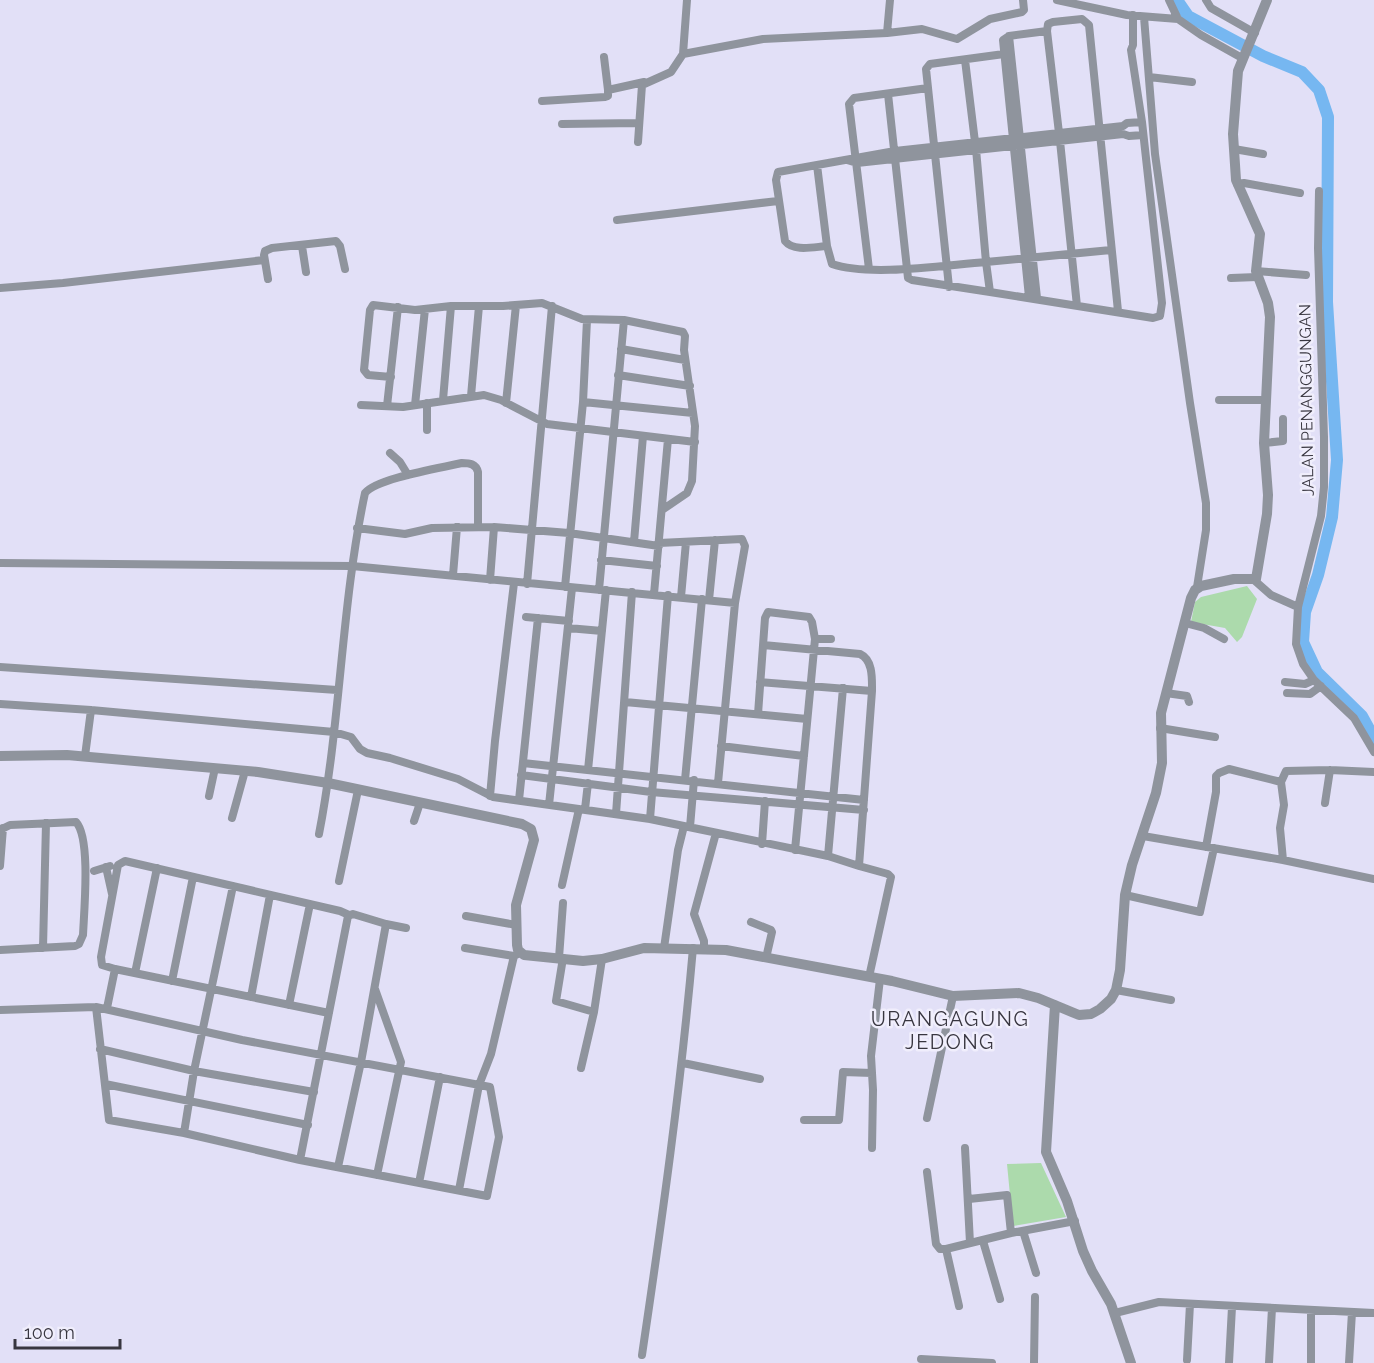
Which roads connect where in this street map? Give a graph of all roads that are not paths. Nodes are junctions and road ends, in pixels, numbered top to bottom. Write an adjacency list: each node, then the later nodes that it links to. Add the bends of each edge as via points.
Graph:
1 (687, 0): 15 (street)
2 (890, 0): 12 (street)
3 (1023, 0): 12 (street, via 1022,12 990,19 957,39 922,29)
4 (1058, 0): 8 (street)
5 (1169, 0): 10 (street)
6 (1206, 0): 13 (street, via 1211,8)
7 (1267, 0): 13 (street)
8 (1130, 15): 9 (street); 27 (street)
9 (1144, 16): 10 (street); 20 (street)
10 (1178, 19): 17 (street)
11 (1047, 31): 14 (street); 31 (street, via 1048,24 1053,22 1078,19 1089,25); 33 (street)
12 (887, 33): 15 (street, via 763,39)
13 (1254, 35): 17 (street)
14 (1009, 36): 16 (street, via 1003,40); 34 (street)
15 (683, 54): 21 (street, via 671,72)
16 (1004, 54): 19 (street); 34 (street)
17 (1243, 56): 37 (street, via 1238,71)
18 (604, 57): 24 (street)
19 (965, 60): 23 (street, via 927,66); 36 (street)
20 (1149, 77): 22 (street); 128 (street, via 1155,154 1206,503)
21 (644, 82): 24 (street); 28 (street)
22 (1192, 82)
23 (928, 88): 25 (street); 38 (street)
24 (608, 90): 26 (street, via 605,97)
25 (888, 94): 39 (street); 41 (street, via 851,100)
26 (542, 101)
27 (1142, 122): 30 (street, via 1127,123); 32 (street)
28 (638, 123): 29 (street); 35 (street)
29 (562, 124)
30 (1123, 130): 31 (street); 32 (street, via 1129,136)
31 (1100, 132): 33 (street); 50 (street)
32 (1143, 135): 75 (street, via 1161,312 1153,318)
33 (1059, 137): 34 (street); 51 (street)
34 (1017, 141): 36 (street); 52 (street)
35 (638, 142)
36 (975, 146): 38 (street); 54 (street)
37 (1234, 149): 40 (street); 43 (street)
38 (936, 150): 39 (street); 55 (street)
39 (895, 154): 41 (street); 58 (street)
40 (1263, 154)
41 (856, 160): 42 (street); 57 (street)
42 (817, 165): 46 (street, via 778,172); 49 (street)
43 (1238, 184): 45 (street); 60 (street, via 1260,234)
44 (1318, 191): 136 (street, JALAN PENANGGUNGAN, via 1324,487 1321,516)
45 (1300, 193)
46 (778, 201): 47 (street); 49 (street, via 789,246)
47 (617, 220)
48 (302, 246): 53 (street, via 268,249); 56 (street, via 339,242); 59 (street)
49 (827, 246): 57 (street, via 832,264)
50 (1112, 250): 51 (street); 75 (street)
51 (1072, 254): 52 (street); 72 (street)
52 (1029, 258): 54 (street); 67 (street)
53 (264, 260): 63 (street); 65 (street)
54 (986, 262): 55 (street); 66 (street)
55 (947, 265): 58 (street); 64 (street)
56 (345, 268)
57 (869, 269): 58 (street)
58 (906, 269): 64 (street, via 912,280)
59 (306, 272)
60 (1257, 274): 61 (street); 62 (street); 86 (street, via 1270,316)
61 (1306, 275)
62 (1231, 278)
63 (268, 279)
64 (950, 287): 66 (street)
65 (0, 288)
66 (990, 292): 67 (street)
67 (1033, 297): 72 (street)
68 (516, 304): 70 (street); 71 (street); 89 (street)
69 (452, 306): 70 (street); 74 (street); 84 (street)
70 (479, 306): 83 (street)
71 (552, 306): 76 (street); 96 (street)
72 (1077, 306): 75 (street)
73 (398, 307): 74 (street); 81 (street); 81 (street, via 371,307 364,370 368,375)
74 (425, 309): 91 (street)
75 (1118, 312)
76 (587, 320): 77 (street); 87 (street)
77 (624, 320): 78 (street); 79 (street, via 683,332)
78 (621, 349): 79 (street); 80 (street)
79 (685, 360): 82 (street)
80 (618, 375): 82 (street); 92 (street)
81 (391, 377): 93 (street)
82 (690, 386): 94 (street)
83 (471, 396): 84 (street); 89 (street, via 489,396)
84 (443, 400): 88 (street)
85 (1219, 400): 86 (street)
86 (1266, 400): 103 (street)
87 (583, 402): 92 (street); 97 (street)
88 (427, 403): 91 (street); 98 (street)
89 (506, 403): 96 (street)
90 (361, 405): 93 (street)
91 (416, 405): 93 (street)
92 (616, 405): 94 (street); 99 (street)
93 (387, 406)
94 (693, 413): 102 (street)
95 (1283, 419): 103 (street, via 1283,441)
96 (542, 423): 97 (street); 111 (street)
97 (580, 429): 99 (street); 112 (street)
98 (427, 430)
99 (613, 433): 100 (street); 113 (street)
100 (643, 436): 101 (street); 115 (street)
101 (668, 439): 102 (street); 106 (street)
102 (696, 442): 106 (street, via 691,486)
103 (1264, 443): 124 (street, via 1267,513)
104 (390, 453): 105 (street)
105 (408, 475): 108 (street, via 462,463 475,466); 110 (street, via 368,489)
106 (662, 510): 117 (street)
107 (457, 527): 108 (street); 110 (street, via 426,528 405,534); 122 (street)
108 (478, 527): 109 (street)
109 (495, 527): 111 (street); 123 (street)
110 (357, 528): 120 (street)
111 (532, 529): 112 (street); 126 (street)
112 (569, 533): 113 (street); 127 (street)
113 (604, 537): 115 (street); 119 (street)
114 (715, 540): 116 (street); 134 (street); 135 (street, via 744,541)
115 (634, 542): 117 (street)
116 (686, 542): 117 (street); 133 (street)
117 (659, 544): 121 (street)
118 (0, 560): 120 (street)
119 (601, 560): 121 (street); 129 (street)
120 (352, 566): 122 (street); 153 (street)
121 (657, 566): 131 (street)
122 (453, 575): 123 (street)
123 (490, 580): 125 (street)
124 (1254, 580): 128 (street, via 1234,579); 136 (street, via 1271,595)
125 (514, 582): 126 (street); 196 (street)
126 (527, 584): 127 (street)
127 (568, 587): 129 (street); 140 (street)
128 (1197, 587): 139 (street)
129 (602, 590): 130 (street); 141 (street)
130 (632, 592): 131 (street); 157 (street)
131 (654, 594): 132 (street)
132 (668, 595): 133 (street); 160 (street)
133 (681, 597): 134 (street)
134 (706, 599): 135 (street); 161 (street)
135 (735, 603): 163 (street)
136 (1298, 607): 150 (street, JALAN PENANGGUNGAN, via 1296,644 1303,664)
137 (526, 617): 138 (street)
138 (538, 618): 140 (street); 174 (street)
139 (1185, 623): 144 (street); 155 (street)
140 (569, 625): 141 (street); 175 (street)
141 (602, 631): 177 (street)
142 (815, 639): 143 (street); 145 (street, via 809,617 770,612 765,618); 146 (street)
143 (831, 639)
144 (1224, 639)
145 (763, 645): 146 (street); 148 (street)
146 (814, 650): 151 (street); 154 (street, via 864,656 871,671)
147 (0, 668): 153 (street)
148 (760, 682): 151 (street); 164 (street)
149 (1286, 682): 150 (street)
150 (1317, 683): 156 (street, via 1310,694); 170 (street, JALAN PENANGGUNGAN, via 1354,718)
151 (810, 685): 152 (street); 165 (street)
152 (843, 688): 154 (street); 197 (street)
153 (338, 690): 167 (street)
154 (872, 691): 199 (street)
155 (1166, 693): 158 (street, via 1187,696); 166 (street)
156 (1287, 693)
157 (625, 702): 160 (street); 181 (street)
158 (1189, 702)
159 (0, 705): 162 (street)
160 (658, 705): 161 (street); 183 (street)
161 (692, 708): 163 (street); 185 (street)
162 (91, 710): 167 (street); 172 (street)
163 (724, 711): 164 (street); 169 (street)
164 (758, 714): 165 (street)
165 (807, 719): 173 (street)
166 (1160, 728): 168 (street); 217 (street, via 1161,770)
167 (334, 732): 187 (street); 196 (street, via 351,737 367,753 458,779)
168 (1215, 737)
169 (721, 746): 173 (street); 189 (street)
170 (1374, 752)
171 (0, 756): 172 (street)
172 (85, 756): 176 (street)
173 (804, 756): 193 (street)
174 (523, 763): 175 (street); 182 (street)
175 (555, 767): 177 (street); 184 (street)
176 (215, 768): 179 (street); 194 (street)
177 (588, 770): 181 (street)
178 (1330, 770): 180 (street); 186 (street, via 1289,770); 202 (street)
179 (245, 771): 187 (street); 209 (street)
180 (1374, 772)
181 (620, 774): 183 (street); 190 (street)
182 (521, 775): 184 (street); 198 (street)
183 (653, 776): 185 (street); 192 (street)
184 (553, 779): 188 (street); 204 (street)
185 (689, 780): 189 (street); 195 (street)
186 (1281, 782): 219 (street, via 1229,769 1219,773); 222 (street)
187 (328, 783): 191 (street); 216 (street)
188 (588, 783): 190 (street); 206 (street)
189 (718, 783): 193 (street)
190 (619, 787): 192 (street); 208 (street)
191 (358, 790): 201 (street); 231 (street)
192 (651, 792): 195 (street); 210 (street)
193 (800, 792): 197 (street); 203 (street)
194 (209, 795)
195 (693, 795): 200 (street); 213 (street)
196 (490, 796): 198 (street)
197 (833, 796): 199 (street); 205 (street)
198 (519, 800): 204 (street)
199 (864, 800): 207 (street)
200 (765, 801): 203 (street); 218 (street)
201 (420, 803): 211 (street); 243 (street, via 531,829 534,840 516,905)
202 (1324, 803)
203 (799, 804): 205 (street); 220 (street)
204 (549, 805): 206 (street)
205 (832, 807): 207 (street); 221 (street)
206 (582, 809): 208 (street); 232 (street)
207 (864, 810): 227 (street)
208 (616, 814): 210 (street)
209 (232, 818)
210 (650, 819): 213 (street)
211 (414, 821)
212 (46, 823): 214 (street); 245 (street); 245 (street, via 76,822 85,851 82,941 75,946)
213 (687, 826): 215 (street); 247 (street, via 678,850)
214 (2, 829): 224 (street)
215 (716, 833): 218 (street); 248 (street, via 694,914 704,941)
216 (319, 834)
217 (1143, 836): 219 (street); 235 (street)
218 (762, 844): 220 (street)
219 (1210, 848): 222 (street); 235 (street, via 1200,912)
220 (795, 850): 221 (street)
221 (828, 856): 227 (street)
222 (1283, 860): 230 (street)
223 (122, 862): 225 (street); 226 (street); 236 (street, via 118,865)
224 (0, 866)
225 (106, 867): 228 (street); 236 (street)
226 (157, 868): 229 (street); 255 (street)
227 (864, 868): 256 (street, via 888,874 891,880)
228 (94, 871)
229 (193, 877): 233 (street); 257 (street)
230 (1374, 879)
231 (339, 881)
232 (562, 885)
233 (233, 886): 234 (street); 258 (street)
234 (270, 895): 238 (street); 262 (street)
235 (1125, 895): 260 (street)
236 (112, 897): 254 (street, via 101,962)
237 (563, 903): 251 (street)
238 (310, 904): 239 (street); 264 (street)
239 (349, 915): 242 (street); 270 (street)
240 (466, 916): 243 (street)
241 (751, 922): 253 (street, via 771,930)
242 (386, 924): 244 (street); 259 (street)
243 (516, 925): 250 (street)
244 (406, 928)
245 (43, 948): 249 (street)
246 (465, 948): 250 (street)
247 (664, 948): 248 (street); 252 (street)
248 (698, 949): 253 (street); 275 (street)
249 (0, 950)
250 (517, 954): 251 (street); 283 (street)
251 (561, 958): 252 (street); 269 (street, via 556,1001)
252 (602, 958): 269 (street)
253 (766, 958): 256 (street)
254 (115, 969): 255 (street); 267 (street)
255 (135, 973): 257 (street)
256 (874, 978): 261 (street); 279 (street)
257 (172, 981): 258 (street)
258 (212, 989): 262 (street); 271 (street)
259 (375, 989): 274 (street); 277 (street, via 401,1062)
260 (1116, 990): 263 (street); 265 (street, via 1106,1004 1091,1014 1079,1015)
261 (953, 996): 265 (street, via 1019,993); 286 (street)
262 (251, 997): 264 (street)
263 (1171, 1000)
264 (289, 1005): 270 (street)
265 (1055, 1005): 299 (street, via 1046,1152)
266 (96, 1006): 267 (street); 268 (street); 272 (street)
267 (107, 1008): 271 (street)
268 (0, 1010)
269 (594, 1012): 276 (street)
270 (329, 1013): 273 (street)
271 (203, 1030): 273 (street); 278 (street)
272 (100, 1049): 278 (street); 282 (street)
273 (321, 1054): 274 (street); 284 (street)
274 (362, 1062): 277 (street); 293 (street)
275 (682, 1064): 281 (street); 316 (street)
276 (581, 1068)
277 (400, 1069): 280 (street); 295 (street)
278 (194, 1071): 284 (street); 285 (street)
279 (872, 1073): 287 (street, via 843,1072 839,1120); 290 (street)
280 (440, 1077): 283 (street); 296 (street)
281 (760, 1079)
282 (105, 1084): 285 (street); 289 (street, via 109,1120)
283 (479, 1085): 297 (street); 297 (street, via 490,1087 499,1137 487,1196)
284 (314, 1092): 288 (street)
285 (189, 1100): 288 (street); 289 (street)
286 (927, 1118)
287 (804, 1120)
288 (308, 1125): 292 (street)
289 (184, 1133): 292 (street)
290 (872, 1148)
291 (965, 1148): 298 (street)
292 (300, 1160): 293 (street)
293 (338, 1167): 295 (street)
294 (927, 1173): 304 (street, via 936,1244)
295 (377, 1174): 296 (street)
296 (419, 1183): 297 (street)
297 (459, 1190)
298 (969, 1199): 301 (street, via 1007,1195); 303 (street)
299 (1074, 1221): 300 (street); 314 (street, via 1083,1251)
300 (1023, 1231): 301 (street); 305 (street)
301 (1011, 1233): 302 (street)
302 (983, 1241): 303 (street); 307 (street)
303 (970, 1244): 304 (street)
304 (946, 1250): 309 (street)
305 (1036, 1273)
306 (1035, 1297): 321 (street)
307 (1000, 1299)
308 (1190, 1304): 310 (street); 314 (street, via 1159,1302); 318 (street)
309 (959, 1306)
310 (1232, 1306): 311 (street); 323 (street)
311 (1272, 1308): 312 (street); 324 (street)
312 (1311, 1310): 313 (street); 325 (street)
313 (1352, 1312): 315 (street); 326 (street)
314 (1115, 1313): 322 (street)
315 (1374, 1313)
316 (642, 1355)
317 (921, 1359): 319 (street)
318 (1188, 1360)
319 (979, 1363): 320 (street)
320 (992, 1363)
321 (1034, 1363)
322 (1131, 1363)
323 (1229, 1363)
324 (1269, 1363)
325 (1311, 1363)
326 (1349, 1363)

